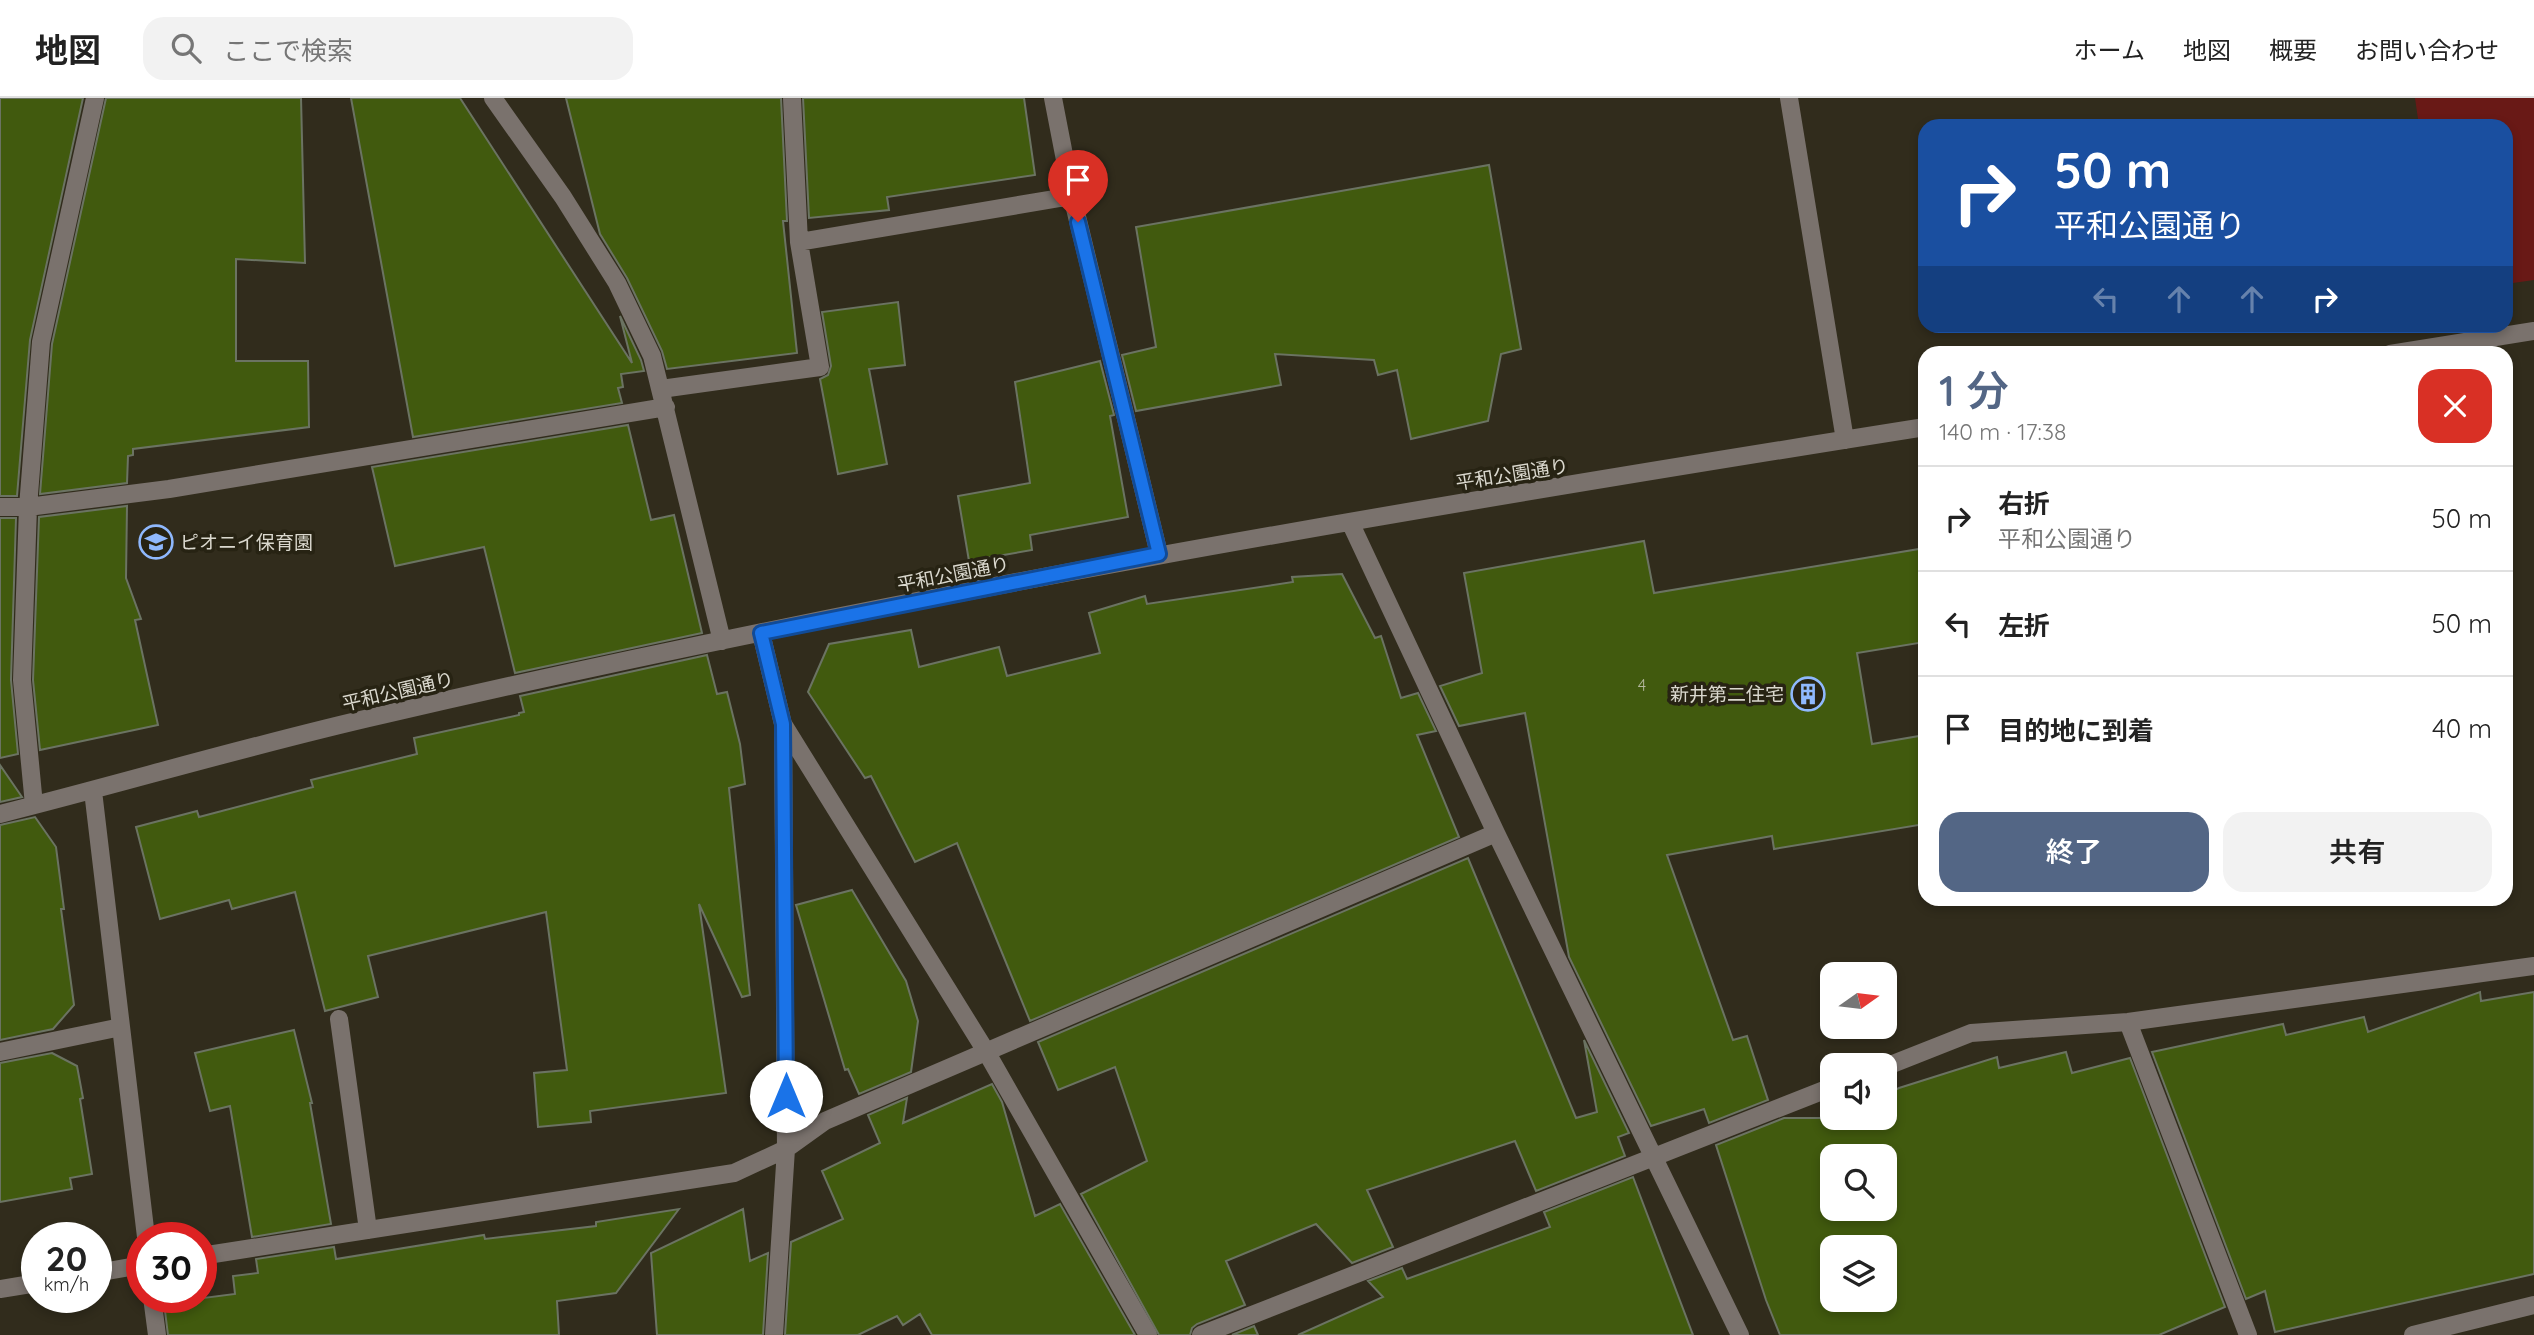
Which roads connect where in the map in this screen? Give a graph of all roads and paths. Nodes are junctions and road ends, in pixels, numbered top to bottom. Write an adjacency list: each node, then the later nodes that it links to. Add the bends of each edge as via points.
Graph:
1 (95, 98): 14 (street, via 41,342)
2 (493, 98): 10 (street, via 617,283 652,356)
3 (792, 98): 7 (street)
4 (1053, 98): 6 (street)
5 (1789, 98): 12 (street)
6 (1072, 196): 7 (street); 16 (street)
7 (799, 242): 10 (street, via 820,367)
8 (2534, 331): 9 (street)
9 (2440, 346)
10 (664, 398): 14 (street, via 169,489); 18 (street)
11 (1918, 428): 12 (street, 平和公園通り)
12 (1845, 440): 15 (street, 平和公園通り)
13 (0, 507): 14 (street)
14 (29, 507): 21 (street, via 22,680)
15 (1350, 522): 16 (street, 平和公園通り); 23 (street)
16 (1159, 554): 17 (street, 平和公園通り)
17 (761, 633): 18 (street, 平和公園通り); 19 (street)
18 (722, 641): 20 (street, 平和公園通り, via 379,715)
19 (783, 724): 29 (street); 32 (street)
20 (93, 791): 21 (street, 平和公園通り); 27 (street)
21 (34, 805): 22 (street, 平和公園通り)
22 (0, 814)
23 (1496, 833): 29 (street); 33 (street)
24 (2534, 966): 26 (street)
25 (339, 1018): 35 (street)
26 (2128, 1022): 30 (street, via 1971,1034); 46 (street)
27 (121, 1027): 28 (street); 34 (street)
28 (0, 1052)
29 (987, 1053): 32 (street, via 825,1121); 43 (street)
30 (1897, 1062)
31 (1820, 1092): 33 (street)
32 (786, 1149): 35 (street, via 734,1174); 42 (street)
33 (1652, 1157): 44 (street); 45 (street)
34 (144, 1222)
35 (369, 1230): 36 (street)
36 (217, 1254)
37 (21, 1286): 38 (street)
38 (0, 1289)
39 (2534, 1305): 47 (street)
40 (154, 1313): 41 (street)
41 (157, 1335)
42 (774, 1335)
43 (1148, 1335)
44 (1201, 1335)
45 (1740, 1335)
46 (2249, 1335)
47 (2413, 1335)

